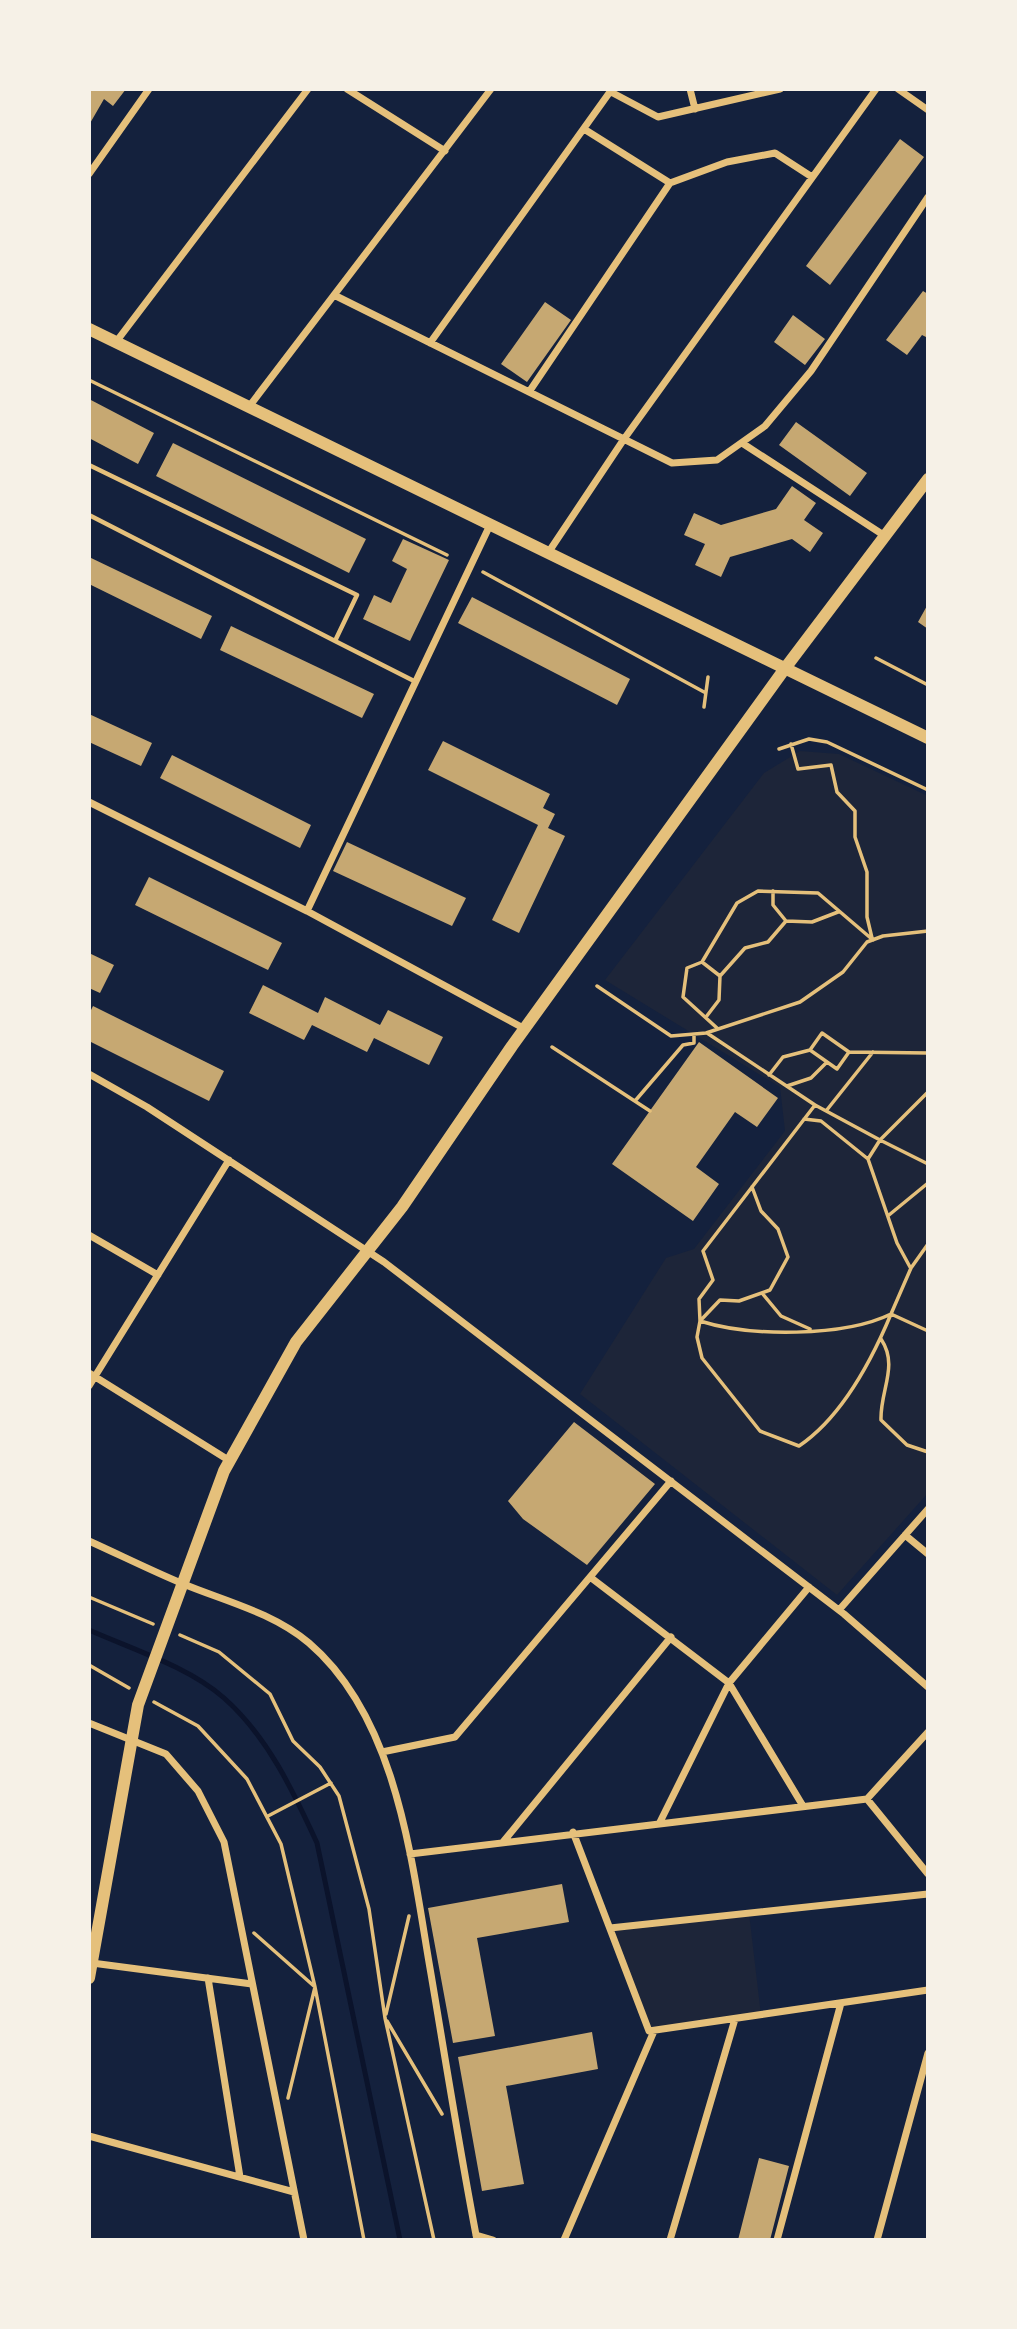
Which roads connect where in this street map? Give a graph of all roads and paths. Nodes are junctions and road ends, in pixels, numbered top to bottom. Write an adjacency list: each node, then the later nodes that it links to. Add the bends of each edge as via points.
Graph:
1 (149, 89): 14 (street)
2 (309, 89): 20 (street)
3 (347, 89): 13 (street)
4 (491, 89): 13 (street)
5 (690, 89): 10 (street)
6 (780, 89): 10 (street)
7 (876, 89): 15 (street)
8 (898, 89): 11 (street)
9 (612, 91): 10 (street, via 658,117); 12 (street)
10 (695, 109)
11 (928, 110)
12 (584, 129): 16 (street); 21 (street)
13 (444, 151): 18 (street)
14 (89, 174)
15 (812, 177): 16 (street, via 775,153 727,163); 25 (street)
16 (670, 183): 23 (street)
17 (928, 197): 26 (street, via 811,370 765,426)
18 (334, 295): 21 (street); 24 (street)
19 (89, 329): 20 (main road)
20 (116, 342): 24 (main road)
21 (430, 343): 23 (street)
22 (89, 380): 33 (path)
23 (529, 392): 25 (street)
24 (248, 408): 30 (main road)
25 (624, 439): 26 (street, via 671,463 717,460); 32 (street)
26 (743, 443): 31 (street)
27 (89, 465): 35 (lane, via 357,595)
28 (928, 479): 31 (main road)
29 (89, 515): 35 (lane)
30 (490, 525): 32 (main road); 39 (street)
31 (885, 536): 37 (main road)
32 (548, 553): 37 (main road)
33 (447, 555)
34 (483, 572): 41 (path)
35 (335, 640): 39 (lane)
36 (877, 658): 40 (path)
37 (786, 667): 43 (main road); 58 (main road)
38 (708, 677): 41 (path)
39 (414, 681): 49 (street)
40 (928, 685)
41 (704, 692): 42 (path)
42 (704, 707)
43 (928, 738)
44 (792, 744): 45 (path); 46 (path, via 809,739 827,742); 53 (path, via 798,769 831,765 837,792 855,811 855,837 867,872 867,917)
45 (779, 748)
46 (928, 790)
47 (89, 802): 49 (street)
48 (773, 891): 50 (path, via 818,893); 51 (path, via 773,905); 54 (path, via 758,891 737,904)
49 (307, 911): 58 (street)
50 (838, 912): 51 (path, via 812,922); 53 (path)
51 (786, 920): 55 (path, via 768,942 745,948)
52 (928, 931): 53 (path)
53 (873, 940): 59 (path, via 843,972 800,1002)
54 (702, 962): 55 (path); 57 (path, via 687,968 683,997)
55 (720, 976): 57 (path, via 719,1000)
56 (597, 986): 61 (path, via 671,1036)
57 (706, 1017): 59 (path)
58 (525, 1028): 86 (main road)
59 (718, 1028): 60 (path)
60 (706, 1033): 61 (path); 69 (path)
61 (694, 1035): 72 (path, via 694,1043 683,1045)
62 (552, 1047): 72 (path)
63 (810, 1050): 64 (path, via 822,1033); 67 (path); 69 (path, via 783,1057)
64 (849, 1052): 65 (path); 67 (path, via 837,1069)
65 (873, 1052): 66 (path); 75 (path)
66 (928, 1053)
67 (827, 1062): 70 (path, via 811,1078)
68 (89, 1074): 79 (street)
69 (769, 1075): 70 (path)
70 (786, 1086): 73 (path)
71 (928, 1092): 77 (path)
72 (635, 1101): 74 (path)
73 (815, 1105): 75 (path); 76 (path)
74 (650, 1111)
75 (827, 1111): 77 (path)
76 (804, 1119): 78 (path, via 821,1121); 82 (path)
77 (880, 1140): 78 (path); 80 (path)
78 (868, 1159): 83 (path)
79 (229, 1160): 86 (street); 88 (street)
80 (928, 1164)
81 (928, 1183): 83 (path)
82 (752, 1187): 89 (path, via 761,1211 778,1229 788,1257 770,1290); 91 (path, via 703,1251 713,1280 699,1299)
83 (889, 1215): 87 (path)
84 (89, 1235): 88 (street)
85 (928, 1244): 87 (path)
86 (368, 1251): 98 (main road, via 296,1342); 99 (street)
87 (911, 1268): 90 (path)
88 (158, 1275): 95 (street)
89 (762, 1293): 91 (path, via 740,1301 720,1300); 92 (path, via 781,1315)
90 (891, 1314): 92 (path, via 876,1321); 93 (path); 94 (path)
91 (700, 1321): 92 (path, via 748,1333); 94 (path, via 697,1337 702,1359 761,1431 799,1446 823,1430)
92 (812, 1329)
93 (928, 1331)
94 (881, 1339): 97 (path, via 889,1352 889,1370 880,1402 881,1420 907,1445)
95 (92, 1375): 96 (street); 98 (street)
96 (89, 1386)
97 (928, 1452)
98 (230, 1461): 105 (main road)
99 (671, 1481): 104 (street); 106 (street)
100 (928, 1509): 101 (street)
101 (905, 1535): 103 (street); 108 (street)
102 (89, 1541): 105 (street)
103 (928, 1554)
104 (590, 1577): 111 (street); 119 (street, via 455,1737)
105 (180, 1583): 115 (main road); 119 (street, via 260,1613 309,1643 339,1677)
106 (809, 1587): 108 (street); 113 (street)
107 (89, 1597): 109 (path)
108 (839, 1610): 114 (street)
109 (160, 1627)
110 (172, 1632): 120 (path, via 219,1652 270,1694 293,1741)
111 (671, 1637): 113 (street); 126 (street)
112 (89, 1665): 115 (path)
113 (729, 1683): 122 (street); 124 (street)
114 (928, 1687)
115 (142, 1699): 118 (main road); 123 (path, via 198,1726 247,1779)
116 (89, 1723): 118 (street)
117 (928, 1732): 121 (street)
118 (132, 1741): 131 (street, via 166,1754 198,1791 224,1842); 133 (main road)
119 (382, 1752): 127 (street)
120 (331, 1783): 123 (path); 140 (path, via 339,1796 369,1909)
121 (867, 1799): 122 (street); 128 (street)
122 (803, 1806): 124 (street)
123 (268, 1816): 137 (path, via 281,1844)
124 (660, 1822): 125 (street)
125 (573, 1832): 126 (street); 132 (street)
126 (503, 1842): 127 (street)
127 (410, 1854): 149 (street)
128 (928, 1874)
129 (928, 1894): 132 (street)
130 (410, 1913): 140 (path)
131 (240, 1920): 136 (street); 137 (path)
132 (610, 1928): 142 (street)
133 (92, 1963): 134 (main road); 135 (street)
134 (89, 1978)
135 (208, 1978): 136 (street); 147 (street)
136 (252, 1984): 148 (street)
137 (315, 1987): 144 (path); 151 (path)
138 (928, 1990): 139 (street)
139 (841, 2003): 141 (street); 156 (street)
140 (385, 2018): 145 (path); 152 (path)
141 (735, 2019): 142 (street); 155 (street)
142 (651, 2031): 154 (street)
143 (928, 2053): 157 (street)
144 (287, 2102)
145 (447, 2123)
146 (89, 2136): 147 (street)
147 (240, 2177): 148 (street)
148 (294, 2192): 150 (street)
149 (477, 2238): 153 (street)
150 (304, 2240)
151 (364, 2240)
152 (434, 2240)
153 (493, 2240)
154 (564, 2240)
155 (670, 2240)
156 (777, 2240)
157 (877, 2240)

